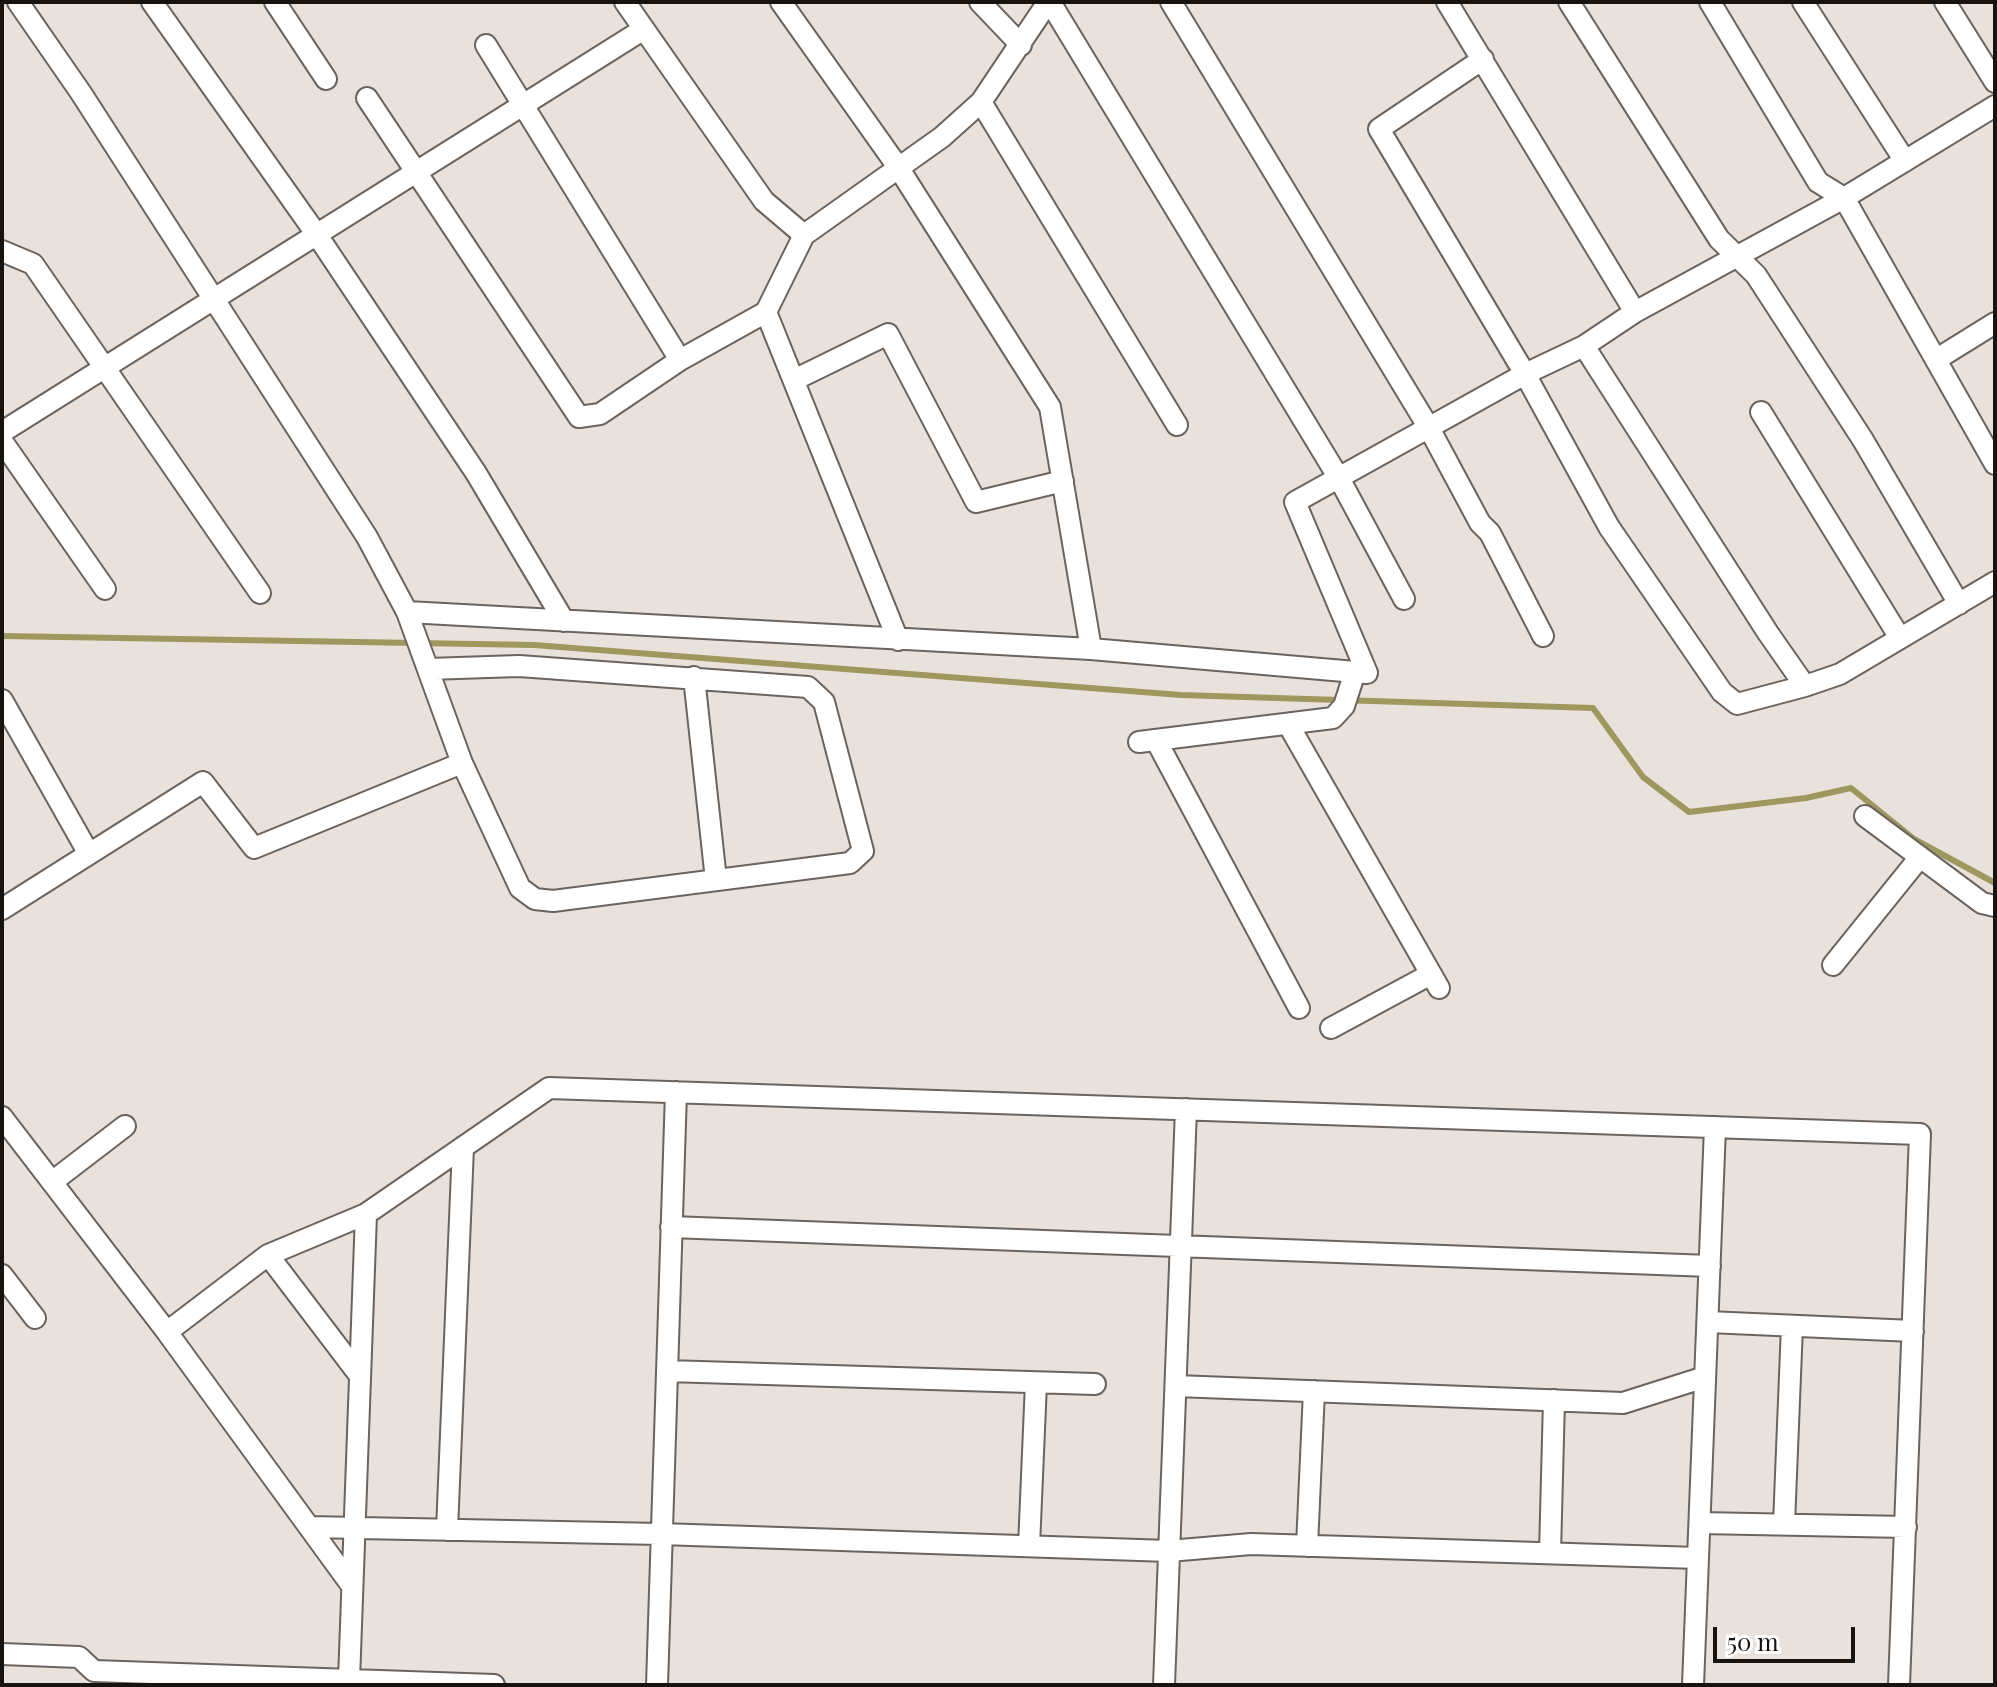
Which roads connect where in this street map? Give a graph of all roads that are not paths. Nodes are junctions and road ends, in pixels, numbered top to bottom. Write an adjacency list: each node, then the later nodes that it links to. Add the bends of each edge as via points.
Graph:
1 (18, 2): 32 (street)
2 (152, 2): 28 (street)
3 (275, 2): 18 (street)
4 (625, 2): 14 (street)
5 (781, 2): 25 (street)
6 (980, 2): 16 (street)
7 (1049, 2): 16 (street); 48 (street)
8 (1171, 2): 44 (street)
9 (1447, 2): 17 (street)
10 (1569, 2): 31 (street, via 1719,239)
11 (1710, 2): 27 (street, via 1818,182)
12 (1803, 2): 24 (street)
13 (1945, 2): 19 (street)
14 (644, 29): 22 (street); 29 (street, via 764,201)
15 (486, 45): 22 (street)
16 (1021, 45): 21 (street)
17 (1483, 59): 34 (street); 40 (street, via 1379,129)
18 (326, 79)
19 (1995, 82)
20 (367, 98): 26 (street)
21 (981, 102): 25 (street); 43 (street)
22 (522, 106): 26 (street); 38 (street)
23 (1995, 106): 24 (street)
24 (1905, 161): 27 (street)
25 (898, 167): 29 (street); 49 (street, via 1050,407)
26 (416, 172): 28 (street); 38 (street, via 579,417 600,414)
27 (1844, 198): 31 (street); 37 (street)
28 (317, 235): 32 (street); 56 (street, via 476,473)
29 (804, 235): 33 (street)
30 (2, 251): 39 (street, via 33,264)
31 (1737, 257): 34 (street); 54 (street, via 1756,275 1863,440)
32 (212, 300): 39 (street); 55 (street, via 367,537)
33 (766, 312): 38 (street); 41 (street)
34 (1635, 312): 36 (street)
35 (1995, 323): 37 (street)
36 (1584, 346): 40 (street); 64 (street)
37 (1937, 359): 47 (street)
38 (680, 360)
39 (104, 369): 45 (street); 52 (street)
40 (1525, 374): 44 (street); 64 (street, via 1609,527 1729,701 1754,702)
41 (794, 380): 49 (street, via 888,334 976,502); 59 (street)
42 (1761, 412): 58 (street)
43 (1177, 425)
44 (1429, 428): 48 (street); 57 (street)
45 (2, 432)
46 (2, 441): 51 (street)
47 (1995, 464)
48 (1340, 480): 53 (street); 62 (street, via 1295,502 1367,673)
49 (1063, 481): 60 (street)
50 (1995, 582): 54 (street)
51 (105, 589)
52 (260, 593)
53 (1404, 599)
54 (1959, 604): 58 (street)
55 (410, 621): 56 (street); 61 (street)
56 (564, 621): 59 (street)
57 (1543, 636)
58 (1900, 638): 64 (street, via 1840,674)
59 (898, 640): 60 (street)
60 (1091, 649): 62 (street)
61 (425, 662): 63 (street); 67 (street)
62 (1355, 672): 66 (street, via 1344,706 1333,718)
63 (694, 677): 71 (street); 71 (street, via 808,687 820,694 863,851 850,863)
64 (1805, 686)
65 (2, 700): 69 (street)
66 (1288, 724): 75 (street, via 1148,741); 76 (street, via 1435,981)
67 (462, 763): 69 (street, via 254,848 203,782); 71 (street, via 520,888 535,899)
68 (1865, 816): 70 (street)
69 (89, 854): 73 (street)
70 (1920, 857): 72 (street, via 1982,903); 74 (street)
71 (716, 880)
72 (1995, 906)
73 (2, 909)
74 (1833, 965)
75 (1299, 1008)
76 (1331, 1028)
77 (676, 1092): 78 (street); 82 (street, via 549,1088); 85 (street)
78 (1186, 1109): 81 (street); 86 (street)
79 (2, 1117): 83 (street)
80 (125, 1126): 83 (street)
81 (1715, 1127): 88 (street); 93 (street, via 1920,1134)
82 (463, 1147): 84 (street); 108 (street)
83 (52, 1182): 94 (street)
84 (366, 1214): 87 (street); 96 (street)
85 (671, 1227): 86 (street); 95 (street)
86 (1181, 1247): 88 (street); 100 (street)
87 (268, 1255): 94 (street); 96 (street)
88 (1710, 1266): 91 (street)
89 (2, 1275): 90 (street)
90 (35, 1318)
91 (1708, 1322): 92 (street); 97 (street)
92 (1792, 1326): 93 (street); 104 (street)
93 (1913, 1331): 106 (street)
94 (167, 1332): 105 (street)
95 (667, 1371): 98 (street); 109 (street)
96 (360, 1376): 107 (street)
97 (1705, 1377): 102 (street, via 1623,1403); 103 (street)
98 (1036, 1383): 99 (street); 110 (street)
99 (1095, 1384)
100 (1176, 1386): 101 (street); 112 (street)
101 (1314, 1391): 102 (street); 111 (street)
102 (1554, 1400): 113 (street)
103 (1700, 1523): 104 (street); 114 (street)
104 (1784, 1524): 106 (street)
105 (309, 1527): 107 (street); 115 (street)
106 (1906, 1527): 123 (street)
107 (354, 1528): 108 (street); 115 (street)
108 (447, 1530): 109 (street)
109 (661, 1534): 110 (street); 120 (street)
110 (1029, 1546): 112 (street)
111 (1307, 1546): 112 (street, via 1251,1544); 113 (street)
112 (1169, 1551): 121 (street)
113 (1550, 1553): 114 (street)
114 (1698, 1558): 122 (street)
115 (352, 1586): 118 (street)
116 (2, 1654): 117 (street, via 79,1657)
117 (94, 1678): 118 (street)
118 (359, 1682): 119 (street)
119 (494, 1685)
120 (657, 1685)
121 (1164, 1685)
122 (1693, 1685)
123 (1899, 1685)

